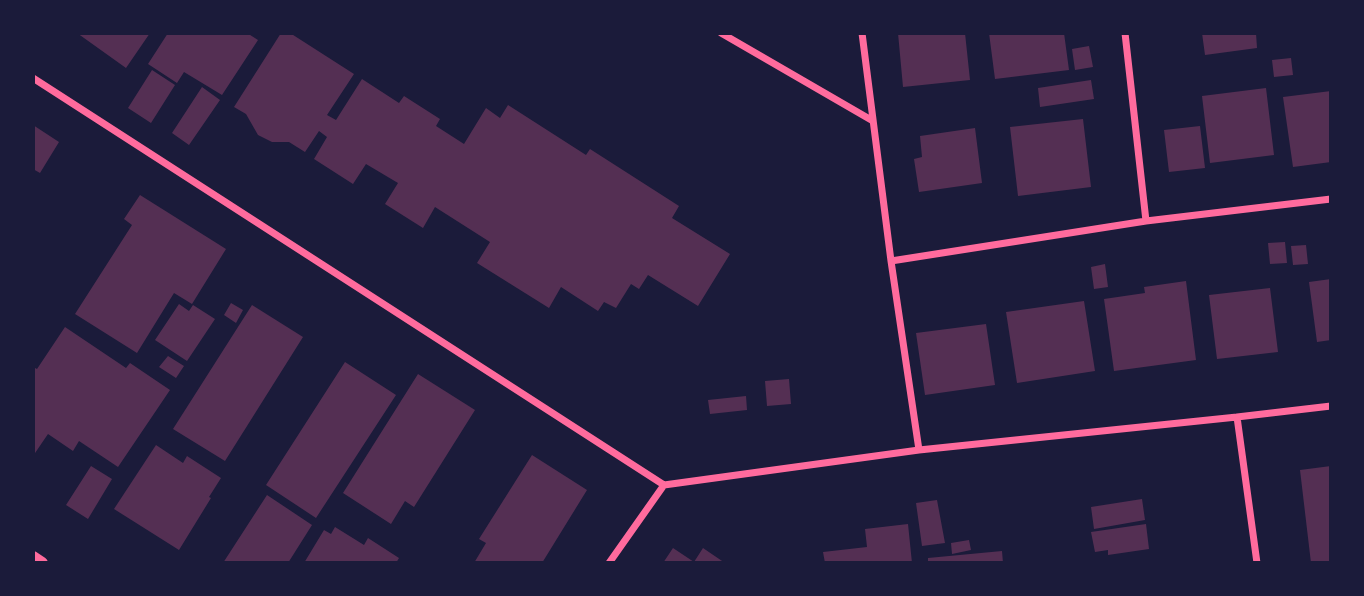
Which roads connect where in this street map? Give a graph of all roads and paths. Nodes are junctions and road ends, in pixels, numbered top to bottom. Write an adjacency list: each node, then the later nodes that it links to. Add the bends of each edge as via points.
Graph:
1 (721, 33): 5 (street)
2 (862, 33): 5 (street)
3 (1125, 33): 7 (street)
4 (33, 78): 12 (street)
5 (873, 121): 8 (street)
6 (1331, 199): 7 (street)
7 (1146, 221): 8 (street)
8 (891, 261): 11 (street)
9 (1331, 405): 10 (street)
10 (1237, 417): 11 (street); 16 (street)
11 (919, 450): 12 (street)
12 (664, 485): 15 (street)
13 (33, 557): 14 (street)
14 (42, 563)
15 (609, 563)
16 (1257, 563)

